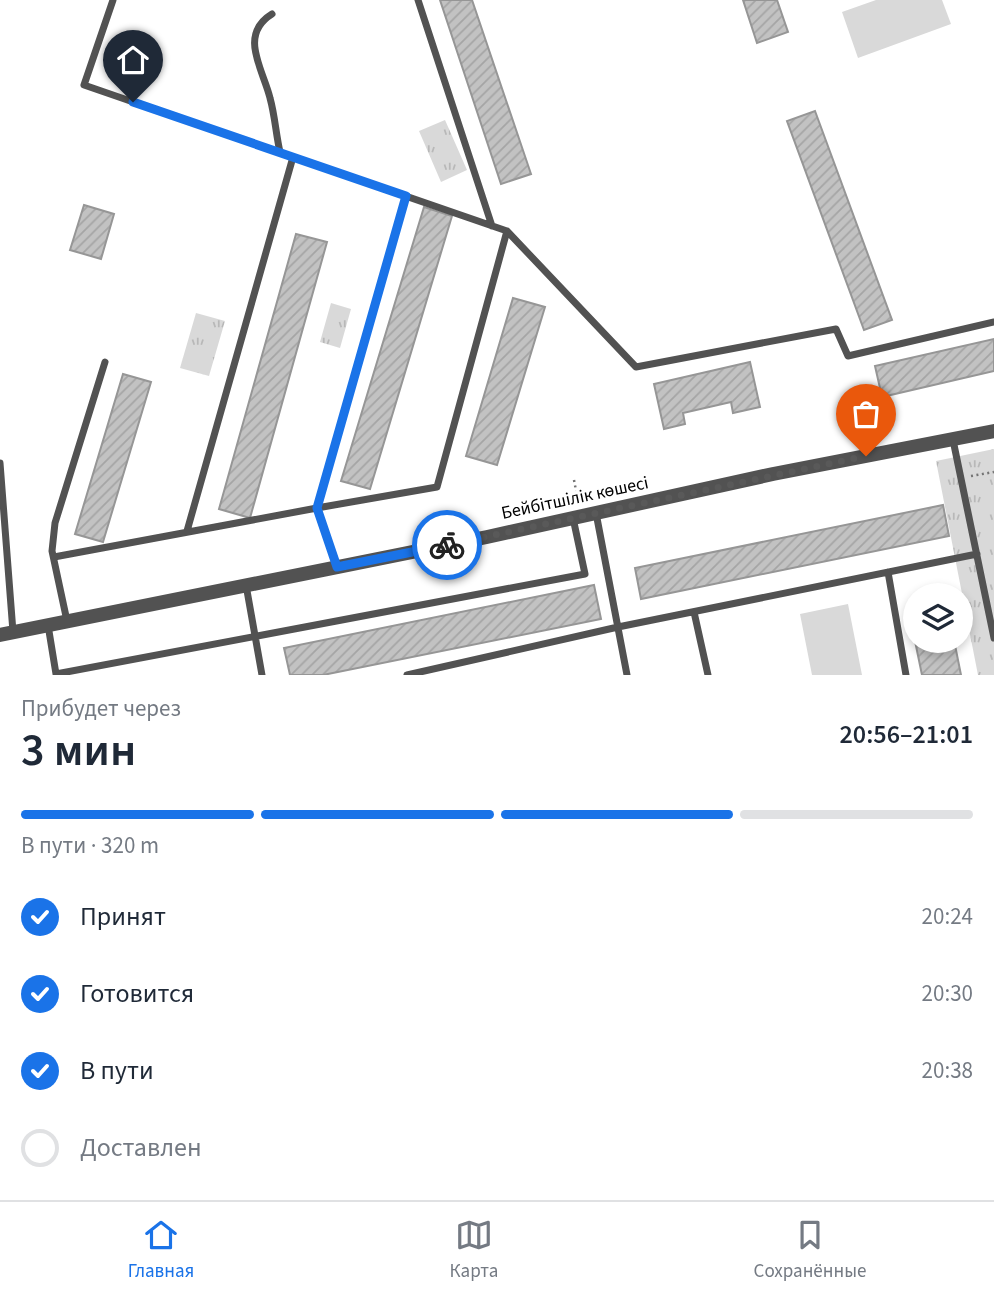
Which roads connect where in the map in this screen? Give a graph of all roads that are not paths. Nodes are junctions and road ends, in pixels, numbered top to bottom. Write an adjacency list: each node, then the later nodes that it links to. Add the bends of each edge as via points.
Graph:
1 (113, 0): 4 (lane, via 84,85)
2 (418, 0): 7 (lane)
3 (272, 14): 4 (lane, via 261,21 255,34 255,52)
4 (280, 152): 5 (lane)
5 (293, 157): 6 (lane); 17 (lane)
6 (406, 196): 7 (lane); 14 (lane)
7 (492, 226): 8 (lane)
8 (507, 231): 9 (lane, via 636,367 836,329 848,356); 14 (lane, via 437,487)
9 (994, 322)
10 (105, 362): 19 (lane, via 55,523)
11 (994, 431): 12 (street, Бейбітшілік көшесі)
12 (953, 439): 15 (street, Бейбітшілік көшесі); 18 (lane)
13 (0, 463): 27 (lane)
14 (317, 508): 17 (lane); 20 (lane)
15 (596, 513): 16 (street, Бейбітшілік көшесі); 26 (lane)
16 (573, 518): 20 (street, Бейбітшілік көшесі); 28 (lane, via 585,574)
17 (187, 531): 19 (lane)
18 (977, 554): 21 (lane); 29 (lane)
19 (54, 557): 24 (lane)
20 (337, 567): 22 (street, Бейбітшілік көшесі)
21 (888, 572): 23 (lane); 34 (lane)
22 (246, 585): 24 (street, Бейбітшілік көшесі); 28 (lane)
23 (694, 611): 26 (lane); 33 (lane)
24 (67, 621): 25 (street, Бейбітшілік көшесі)
25 (48, 625): 27 (street, Бейбітшілік көшесі); 28 (lane, via 56,674)
26 (618, 627): 31 (lane); 32 (lane)
27 (6, 634)
28 (253, 636): 30 (lane)
29 (994, 638)
30 (262, 675)
31 (407, 675)
32 (627, 675)
33 (708, 675)
34 (906, 675)

